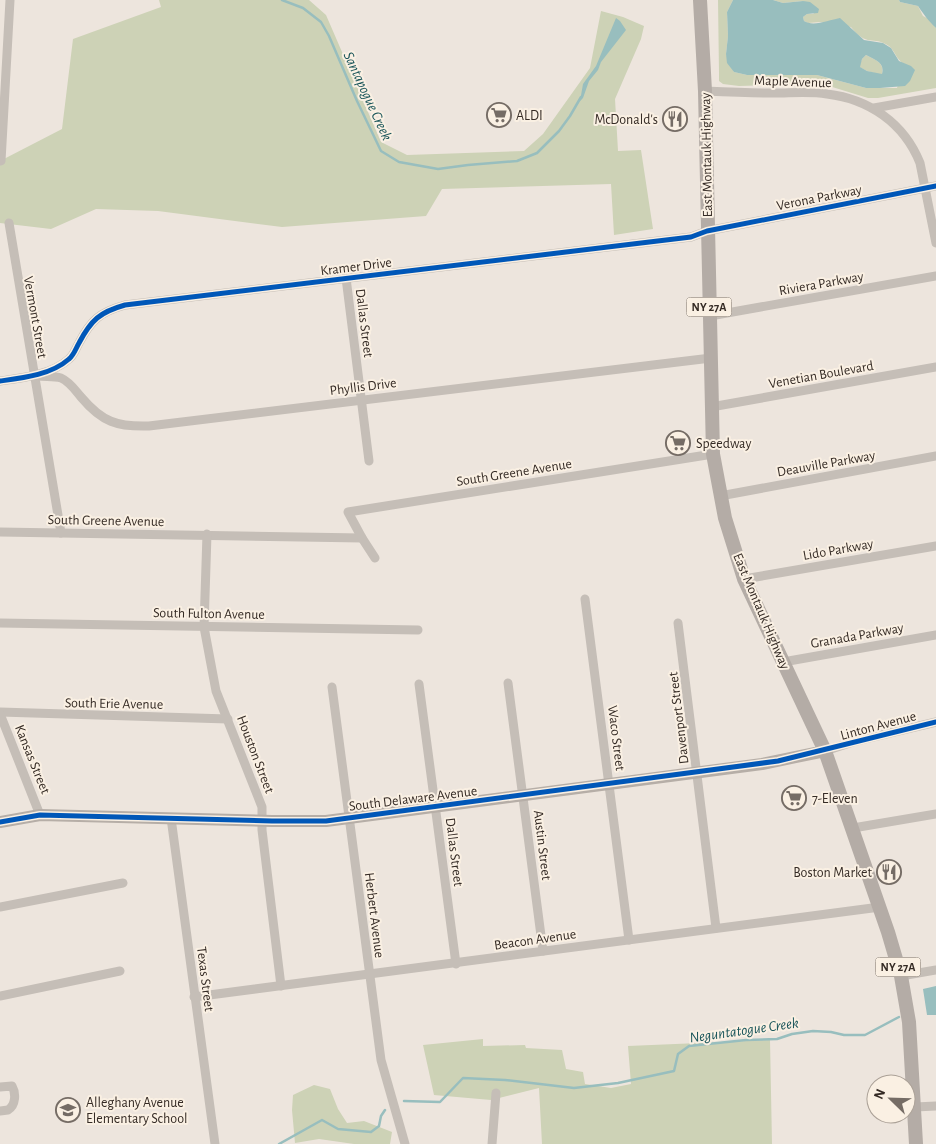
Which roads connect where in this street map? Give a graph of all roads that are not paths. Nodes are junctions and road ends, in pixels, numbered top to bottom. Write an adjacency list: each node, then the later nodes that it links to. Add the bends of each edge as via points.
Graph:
1 (10, 0): 6 (street)
2 (700, 0): 3 (main road, East Montauk Highway / NY 27A)
3 (705, 91): 5 (street, Maple Avenue, via 821,93); 10 (main road, East Montauk Highway / NY 27A)
4 (936, 97): 5 (street)
5 (874, 108): 8 (street, Maple Avenue, via 912,144)
6 (1, 161)
7 (936, 186): 8 (street, Verona Parkway)
8 (925, 188): 10 (street, Verona Parkway); 11 (street, Maple Avenue)
9 (8, 223): 17 (street, Vermont Street)
10 (707, 230): 13 (street, Kramer Drive, via 691,237); 14 (main road, East Montauk Highway / NY 27A)
11 (936, 243)
12 (936, 276): 14 (street, Riviera Parkway)
13 (346, 278): 17 (street, Kramer Drive, via 108,310 88,327 71,357); 19 (street, Dallas Street)
14 (710, 316): 15 (main road, East Montauk Highway / NY 27A)
15 (711, 358): 19 (street, Phyllis Drive); 20 (main road, East Montauk Highway / NY 27A)
16 (936, 367): 20 (street, Venetian Boulevard)
17 (35, 376): 18 (street); 19 (street, Phyllis Drive, via 61,378 102,416 116,425 132,427); 26 (street, Vermont Street)
18 (0, 381)
19 (361, 401): 23 (street, Dallas Street)
20 (711, 407): 21 (main road, East Montauk Highway / NY 27A)
21 (713, 454): 24 (main road, East Montauk Highway / NY 27A); 28 (street, South Greene Avenue, via 348,512)
22 (936, 456): 24 (street, Deauville Parkway)
23 (368, 461)
24 (720, 496): 31 (main road, East Montauk Highway / NY 27A)
25 (0, 532): 26 (street, South Greene Avenue)
26 (60, 533): 27 (street, South Greene Avenue)
27 (207, 534): 28 (street, South Greene Avenue); 35 (street, Houston Street)
28 (362, 538): 30 (street, South Greene Avenue)
29 (936, 546): 31 (street, Lido Parkway)
30 (375, 558)
31 (744, 579): 38 (main road, East Montauk Highway / NY 27A)
32 (585, 600): 47 (street, Waco Street)
33 (0, 623): 35 (street, South Fulton Avenue)
34 (678, 624): 46 (street, Davenport Street)
35 (204, 627): 36 (street, South Fulton Avenue); 43 (street, Houston Street, via 216,691)
36 (418, 630)
37 (936, 635): 38 (street, Granada Parkway)
38 (783, 662): 45 (main road, East Montauk Highway / NY 27A)
39 (508, 683): 48 (street, Austin Street)
40 (419, 684): 49 (street, Dallas Street)
41 (332, 687): 53 (street, Herbert Avenue)
42 (0, 713): 43 (street, South Erie Avenue); 51 (street, Kansas Street)
43 (228, 719): 54 (street, Houston Street, via 262,807)
44 (936, 722): 45 (street, Linton Avenue)
45 (825, 751): 46 (street, South Delaware Avenue); 56 (main road, East Montauk Highway / NY 27A)
46 (696, 772): 47 (street, South Delaware Avenue); 60 (street, Davenport Street)
47 (609, 784): 48 (street, South Delaware Avenue); 61 (street, Waco Street)
48 (522, 795): 49 (street, South Delaware Avenue); 62 (street, Austin Street)
49 (436, 806): 53 (street, South Delaware Avenue); 63 (street, Dallas Street)
50 (936, 814): 56 (street)
51 (40, 815): 52 (street, South Delaware Avenue); 55 (street, South Delaware Avenue)
52 (171, 818): 54 (street, South Delaware Avenue); 70 (street, Texas Street)
53 (350, 818): 54 (street, South Delaware Avenue); 66 (street, Herbert Avenue)
54 (262, 821): 68 (street, Houston Street)
55 (0, 822)
56 (853, 828): 59 (main road, East Montauk Highway / NY 27A)
57 (123, 883): 58 (street)
58 (0, 907)
59 (880, 907): 60 (street, Beacon Avenue); 67 (main road, East Montauk Highway / NY 27A)
60 (716, 928): 61 (street, Beacon Avenue)
61 (629, 940): 62 (street, Beacon Avenue)
62 (543, 951): 63 (street, Beacon Avenue)
63 (456, 964): 66 (street, Beacon Avenue)
64 (936, 970): 67 (street)
65 (120, 972): 69 (street)
66 (369, 974): 68 (street, Beacon Avenue); 79 (street, Herbert Avenue, via 381,1060)
67 (901, 976): 71 (main road, East Montauk Highway / NY 27A, via 909,1022)
68 (281, 986): 70 (street, Beacon Avenue)
69 (0, 996)
70 (194, 997): 78 (street, Texas Street)
71 (912, 1074)
72 (0, 1087): 76 (street, via 12,1086 15,1093 13,1105)
73 (496, 1093): 80 (street)
74 (936, 1106): 75 (street)
75 (916, 1107)
76 (0, 1111)
77 (915, 1124): 81 (main road, East Montauk Highway / NY 27A)
78 (215, 1144)
79 (405, 1144)
80 (492, 1144)
81 (916, 1144)

